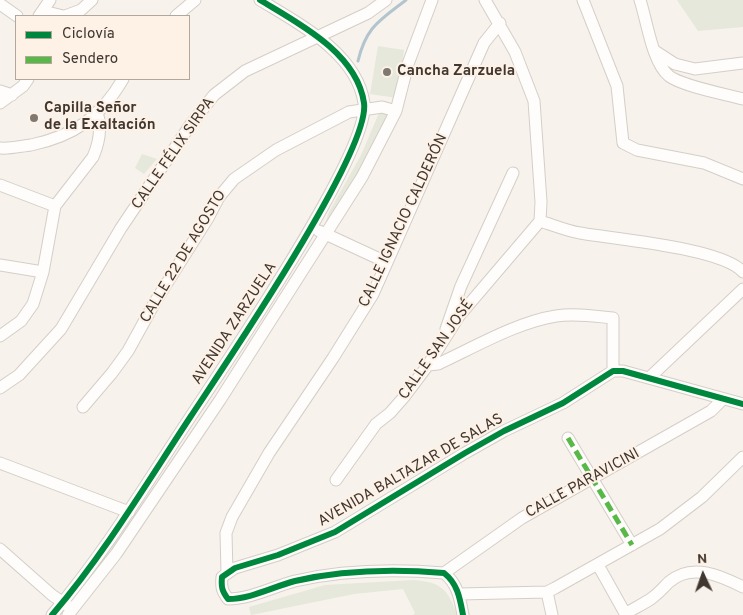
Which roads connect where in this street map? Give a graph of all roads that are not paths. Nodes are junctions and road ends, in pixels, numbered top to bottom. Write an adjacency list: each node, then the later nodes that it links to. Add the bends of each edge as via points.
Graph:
1 (50, 0): 11 (street)
2 (92, 0): 13 (street, via 81,10)
3 (195, 0): 14 (street)
4 (260, 0): 16 (street)
5 (386, 0): 16 (street, CALLE FÉLIX SIRPA, via 368,13)
6 (432, 0): 26 (street, AVENIDA ZARZUELA, via 408,64)
7 (485, 0): 15 (street)
8 (583, 0): 30 (street, via 616,86 623,143 637,150 704,164)
9 (640, 0): 17 (street)
10 (0, 4): 12 (street)
11 (41, 14)
12 (16, 15)
13 (67, 15)
14 (177, 15)
15 (500, 23): 33 (street, via 525,73 534,101); 36 (street, CALLE IGNACIO CALDERÓN, via 484,43)
16 (315, 37): 25 (street, via 332,46 343,57 363,97); 46 (street, CALLE FÉLIX SIRPA, via 245,71 214,95 121,228 61,329 19,375)
17 (655, 51): 18 (street, via 675,64 694,69); 23 (street, via 669,76)
18 (743, 63)
19 (27, 80): 22 (street)
20 (122, 80): 27 (street)
21 (0, 91): 22 (street)
22 (12, 95): 24 (street)
23 (743, 98)
24 (0, 103)
25 (364, 108): 26 (street, via 382,107); 34 (street, AVENIDA ZARZUELA, via 346,161); 49 (street, CALLE 22 DE AGOSTO, via 349,112 276,150 228,185 128,350)
26 (396, 111): 35 (street, AVENIDA ZARZUELA, via 362,178)
27 (97, 112): 28 (street, via 84,126 56,139); 32 (street, via 100,130 92,157)
28 (0, 148)
29 (513, 173): 41 (street, via 461,286 446,324)
30 (743, 179)
31 (0, 185): 32 (street)
32 (54, 206): 38 (street)
33 (540, 221): 39 (street, via 579,233 661,245 707,256 732,263); 41 (street, CALLE SAN JOSÉ)
34 (311, 226): 35 (street); 55 (street, AVENIDA ZARZUELA)
35 (324, 234): 36 (street); 64 (street, AVENIDA ZARZUELA, via 220,400 116,554)
36 (386, 262): 59 (street, CALLE IGNACIO CALDERÓN, via 359,318 269,453 232,517 226,533)
37 (0, 265): 38 (street)
38 (43, 272): 42 (street, via 33,304 16,325)
39 (743, 272)
40 (743, 289): 45 (street)
41 (448, 332): 43 (street, CALLE SAN JOSÉ)
42 (0, 336)
43 (428, 365): 44 (street, via 438,364 518,328 554,316 569,315 613,318); 54 (street, CALLE SAN JOSÉ, via 404,397 376,424)
44 (613, 371): 45 (street); 59 (street, AVENIDA BALTAZAR DE SALAS, via 563,403 465,453 335,532)
45 (649, 378): 47 (street)
46 (0, 388)
47 (723, 399): 48 (street); 53 (street, CALLE PARAVICINI, via 711,411)
48 (743, 404)
49 (83, 407)
50 (568, 438): 53 (street)
51 (743, 457): 56 (street, via 702,496 660,529)
52 (0, 464): 55 (street)
53 (592, 479): 56 (street); 60 (street, CALLE PARAVICINI, via 522,518)
54 (336, 480)
55 (129, 512): 64 (street, AVENIDA ZARZUELA)
56 (632, 545): 58 (street)
57 (0, 550): 64 (street)
58 (598, 565): 62 (street); 65 (street)
59 (228, 573): 60 (street, via 222,576 221,588 228,599 242,599 295,581 347,574 389,571)
60 (444, 573): 63 (street, via 454,582)
61 (743, 587): 65 (street, via 710,573 689,573 670,581 653,597)
62 (547, 592): 63 (street); 68 (street)
63 (459, 594): 67 (street)
64 (68, 609): 66 (street, AVENIDA ZARZUELA)
65 (625, 614)
66 (52, 615)
67 (463, 615)
68 (552, 615)

